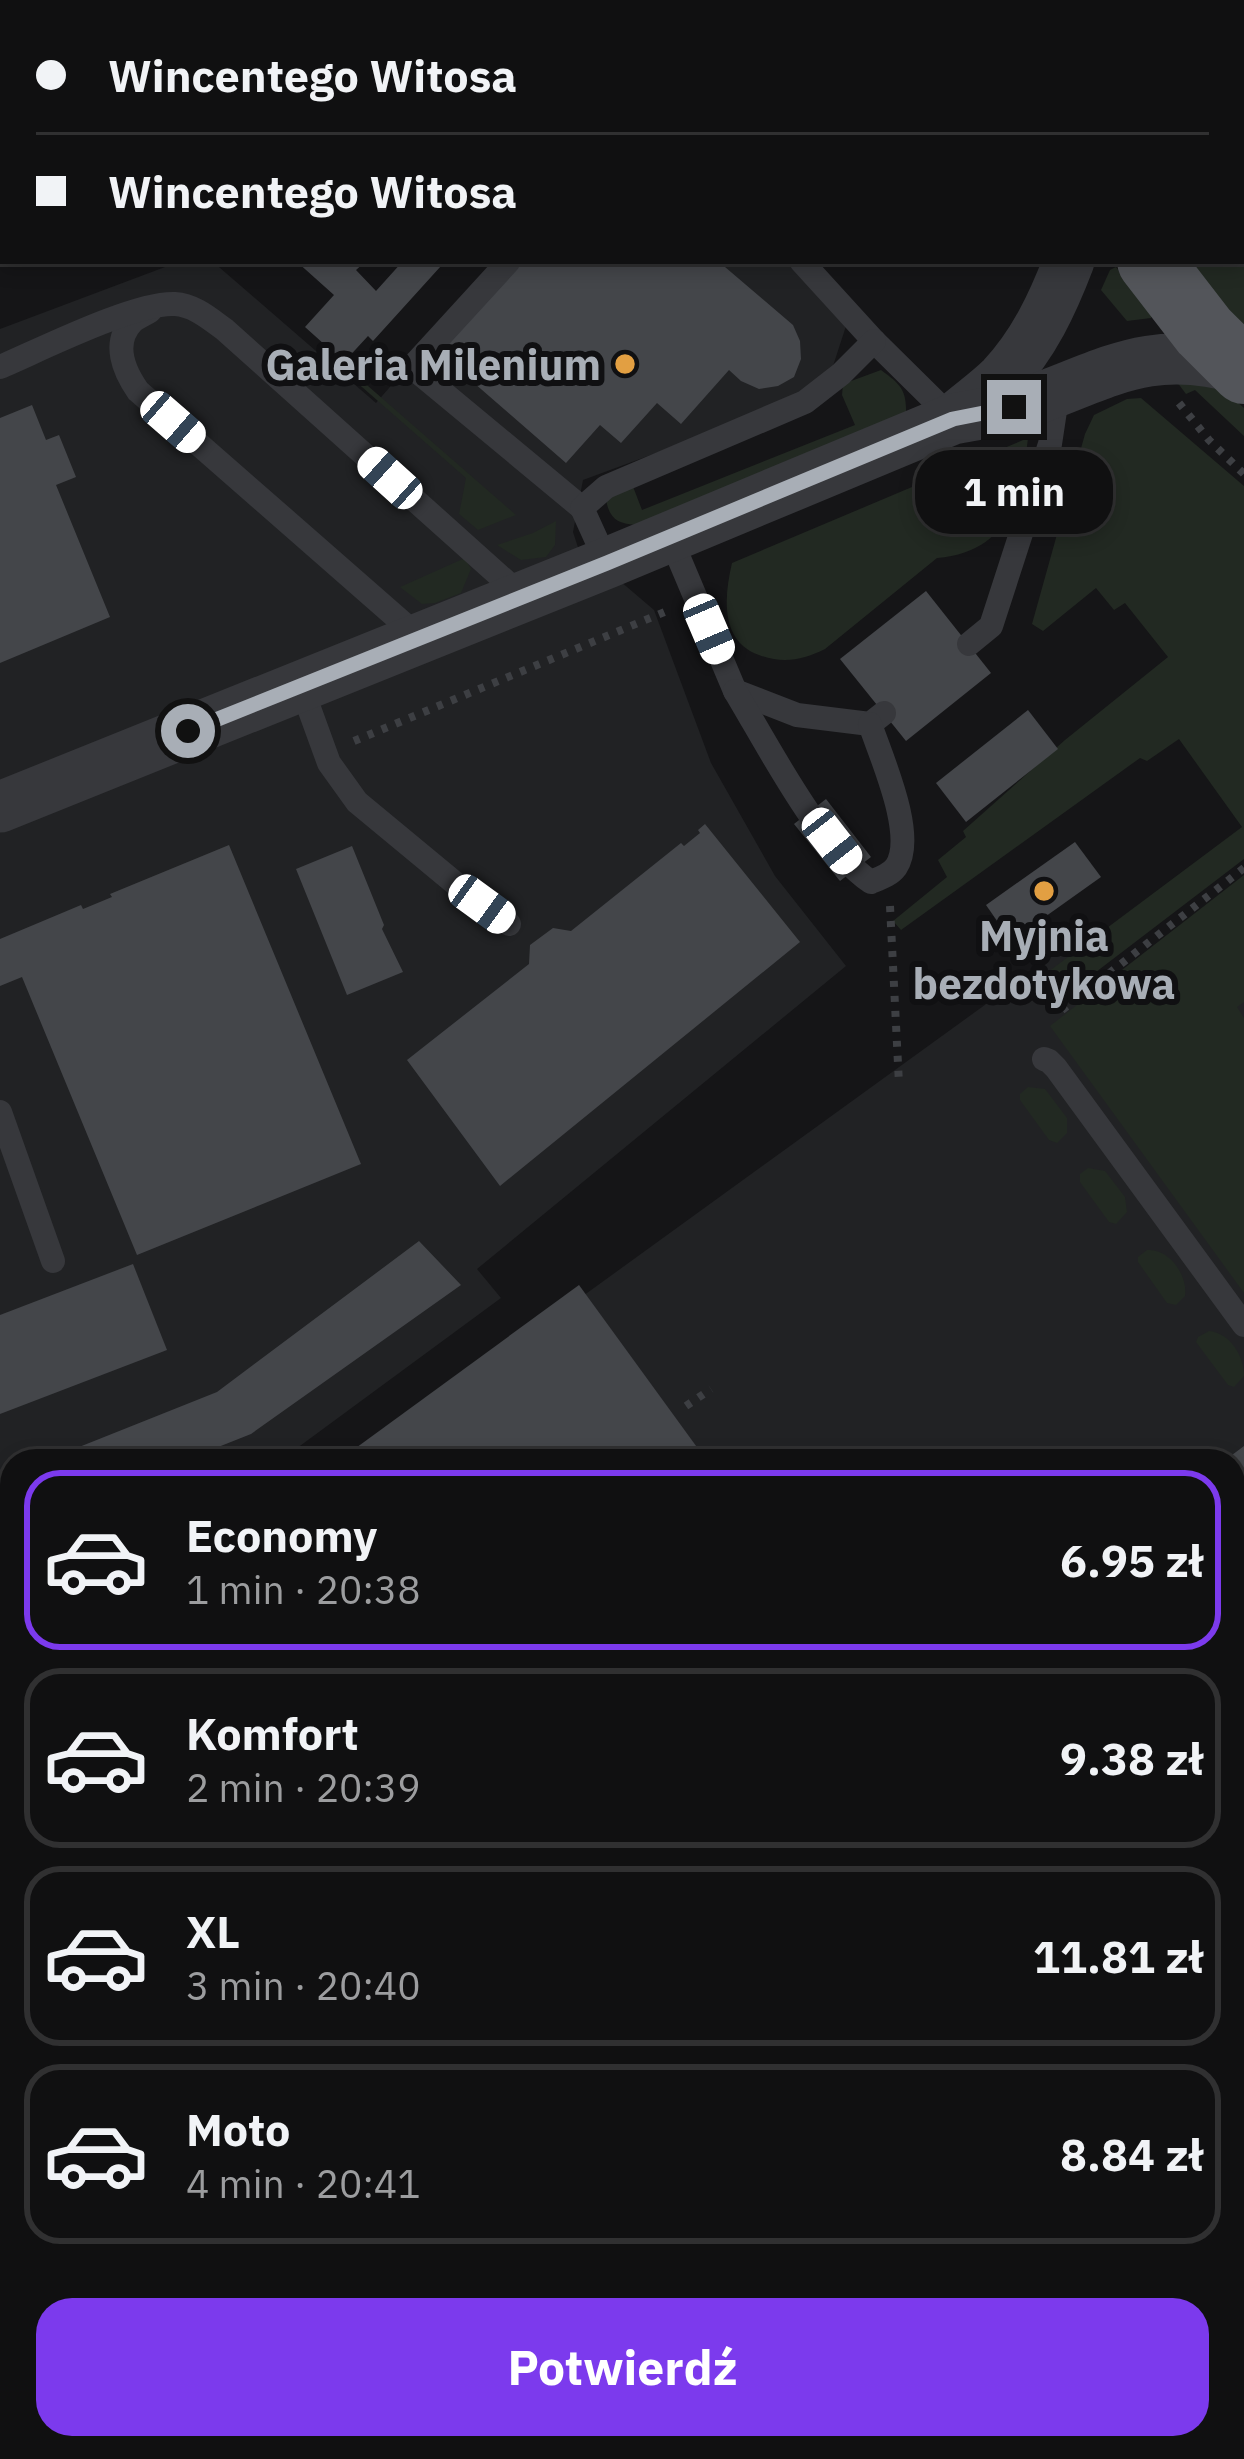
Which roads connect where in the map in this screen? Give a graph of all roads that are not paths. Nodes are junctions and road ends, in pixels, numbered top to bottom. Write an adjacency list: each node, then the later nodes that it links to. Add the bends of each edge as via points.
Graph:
1 (505, 264): 11 (lane, via 412,367)
2 (804, 264): 6 (lane)
3 (1068, 264): 10 (street, via 1029,342 1002,378)
4 (1152, 264): 8 (main road)
5 (158, 307): 7 (lane); 14 (lane, via 199,311 224,329); 15 (lane, via 130,324 122,347 122,369 138,391)
6 (874, 341): 10 (lane); 11 (lane, via 805,402 606,487)
7 (0, 367)
8 (1243, 370): 9 (street, via 1156,358)
9 (1058, 390): 10 (street); 16 (lane, via 1050,444 992,626)
10 (953, 419): 12 (street)
11 (582, 508): 13 (lane)
12 (670, 537): 13 (street); 18 (lane)
13 (607, 563): 14 (street)
14 (522, 596): 15 (street)
15 (420, 638): 17 (street)
16 (969, 644)
17 (301, 686): 19 (street); 20 (lane, via 329,763 357,802)
18 (735, 691): 18 (lane, via 796,715 877,718 903,842 886,877 871,882 856,872)
19 (0, 807)
20 (508, 924)
21 (1044, 1059): 24 (lane)
22 (0, 1112): 23 (lane)
23 (52, 1262)
24 (1244, 1325)

